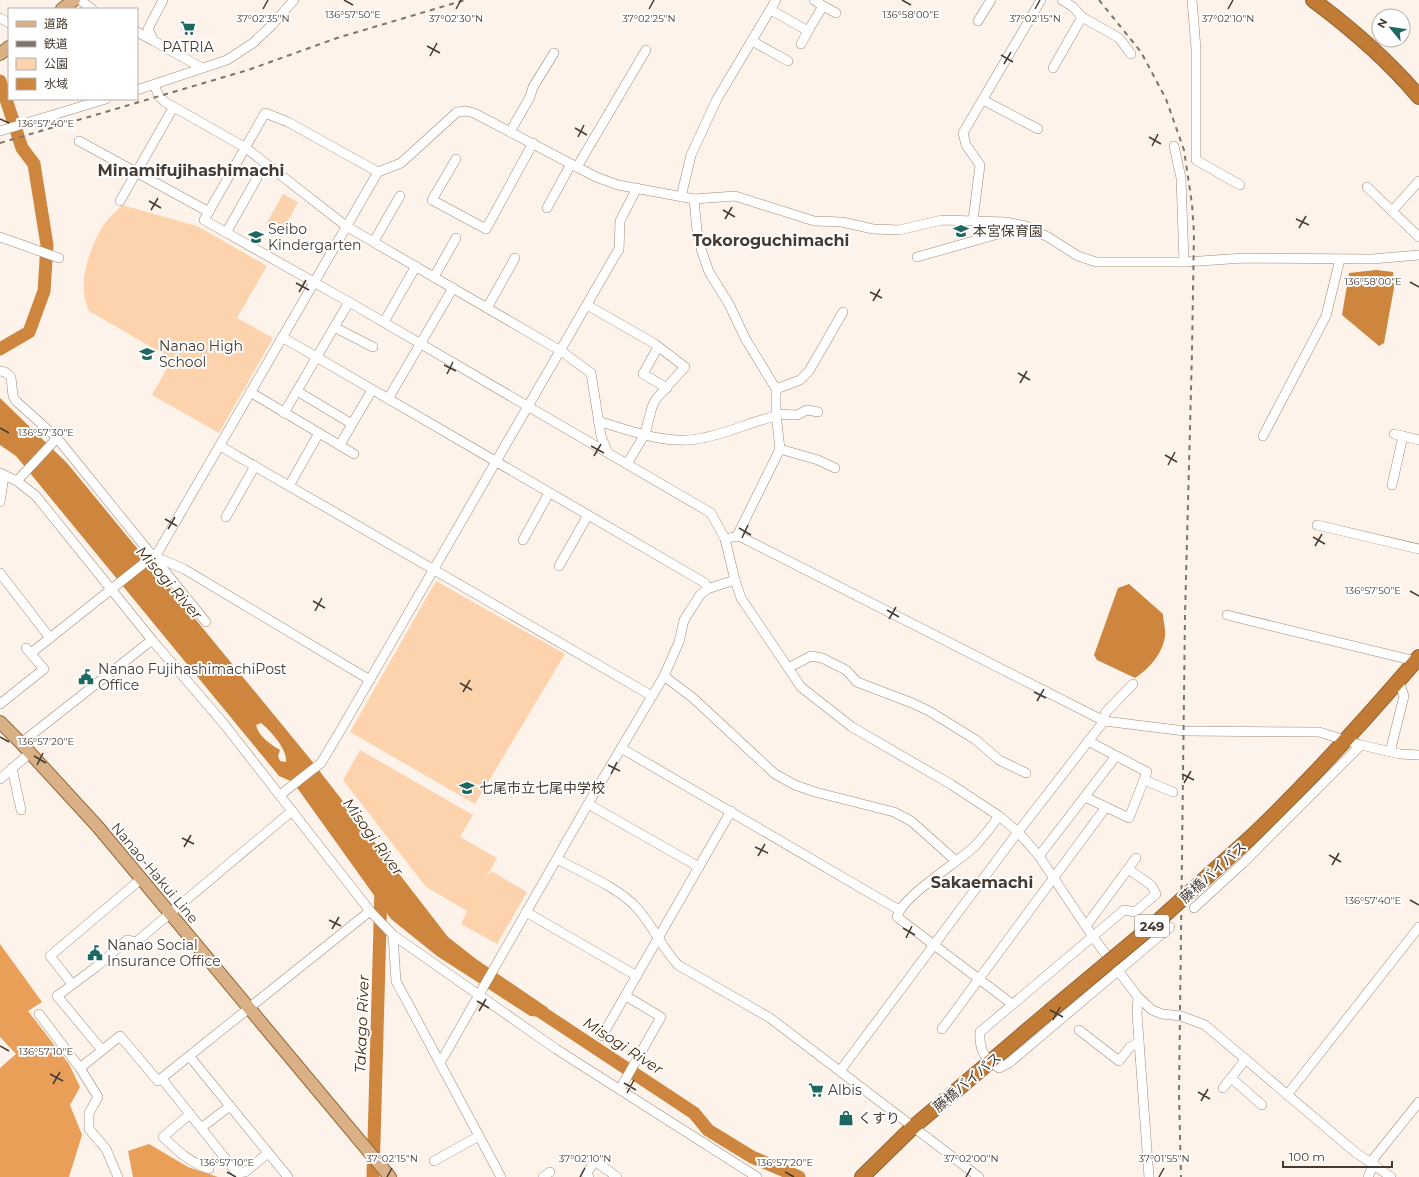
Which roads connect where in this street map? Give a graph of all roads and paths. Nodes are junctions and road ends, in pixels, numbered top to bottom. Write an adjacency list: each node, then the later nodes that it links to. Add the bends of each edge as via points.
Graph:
1 (74, 0): 13 (main road)
2 (80, 0): 14 (street)
3 (294, 0): 30 (street, via 253,43 227,60)
4 (776, 0): 15 (street)
5 (814, 0): 12 (street)
6 (991, 0): 18 (street)
7 (1041, 0): 36 (street)
8 (1062, 0): 17 (street)
9 (1192, 0): 51 (street, via 1196,49 1196,160)
10 (1313, 0): 33 (highway, via 1348,27)
11 (159, 1): 22 (street, via 148,29)
12 (823, 6): 16 (street); 19 (street)
13 (63, 8)
14 (91, 8)
15 (771, 10): 19 (street); 21 (street)
16 (836, 13)
17 (1082, 17): 28 (street, via 1119,38); 31 (street)
18 (978, 21)
19 (808, 31): 23 (street)
20 (138, 33): 22 (street)
21 (752, 40): 29 (street); 55 (street, via 716,99 702,129 691,155)
22 (154, 41): 30 (street)
23 (801, 44)
24 (8, 48): 27 (main road)
25 (646, 50): 46 (street)
26 (554, 53): 40 (street)
27 (0, 54)
28 (1131, 54)
29 (788, 61)
30 (202, 68): 32 (street)
31 (1053, 68)
32 (154, 85): 34 (street); 37 (street, via 159,96)
33 (1416, 89)
34 (138, 90)
35 (103, 100): 39 (street)
36 (983, 100): 38 (street); 61 (street, via 963,133 966,145 980,165)
37 (173, 108): 44 (street); 47 (street)
38 (1038, 129)
39 (4, 130)
40 (510, 132): 42 (street); 48 (street, via 474,113 457,112 401,163)
41 (79, 141): 47 (street)
42 (533, 143): 45 (street, via 486,229 432,200); 46 (street)
43 (1174, 146): 74 (street, via 1181,178)
44 (246, 148): 48 (street, via 265,113 288,122); 60 (street); 62 (street)
45 (456, 159)
46 (574, 165): 53 (street, via 596,177 618,185); 58 (street)
47 (136, 172): 57 (street); 60 (street)
48 (378, 172): 62 (street)
49 (258, 178): 64 (street)
50 (1419, 181): 59 (street)
51 (1240, 186)
52 (1367, 187): 59 (street)
53 (637, 188): 55 (street); 80 (street, via 620,221 619,250)
54 (400, 196): 68 (street)
55 (681, 197): 56 (street)
56 (694, 199): 61 (street, via 735,196 814,221 899,230 942,220); 93 (street, via 697,231 709,272)
57 (120, 201)
58 (547, 208)
59 (1392, 211): 65 (street)
60 (209, 212): 64 (street, via 204,220)
61 (973, 220): 63 (street)
62 (346, 226): 68 (street); 77 (street)
63 (1026, 226): 71 (street); 74 (street, via 1048,236 1078,256 1096,262)
64 (226, 232): 77 (street)
65 (1418, 233)
66 (0, 237): 70 (street)
67 (456, 238): 76 (street)
68 (374, 241): 75 (street)
69 (1419, 255): 73 (street)
70 (56, 256)
71 (917, 257)
72 (515, 258): 81 (street)
73 (1340, 259): 74 (street, via 1244,258); 106 (street, via 1326,316)
74 (1184, 262)
75 (416, 266): 76 (street); 83 (street)
76 (434, 277): 78 (street)
77 (314, 282): 79 (street); 85 (street)
78 (453, 288): 81 (street); 86 (street)
79 (349, 302): 83 (street); 84 (street)
80 (587, 305): 88 (street); 89 (street)
81 (487, 308): 89 (street)
82 (843, 312): 93 (street, via 809,371 800,380)
83 (384, 322): 86 (street)
84 (334, 327): 87 (street); 90 (street)
85 (282, 337): 90 (street); 96 (street)
86 (421, 344): 97 (street); 98 (street)
87 (373, 347)
88 (658, 347): 92 (street, via 643,374); 92 (street, via 685,367)
89 (560, 351): 98 (street); 102 (street, via 591,373)
90 (317, 357): 94 (street); 95 (street)
91 (1, 371): 107 (street, via 11,377 16,401)
92 (667, 388): 105 (street, via 652,407)
93 (776, 389): 101 (street)
94 (372, 390): 97 (street); 103 (street)
95 (297, 391): 100 (street); 103 (street)
96 (250, 392): 100 (street); 110 (street)
97 (388, 399): 114 (street)
98 (528, 406): 112 (street); 114 (street)
99 (818, 412): 101 (street, via 807,410 797,416)
100 (284, 413): 104 (street)
101 (776, 415): 105 (street, via 702,439 681,440); 111 (street)
102 (598, 421): 105 (street); 112 (street)
103 (352, 424): 109 (street)
104 (319, 433): 109 (street); 121 (street)
105 (645, 434): 115 (street)
106 (1263, 436)
107 (57, 438): 119 (street); 131 (street)
108 (1419, 440): 120 (street, via 1398,435)
109 (340, 445): 113 (street)
110 (220, 446): 116 (street); 131 (street)
111 (780, 449): 117 (street, via 818,460); 127 (street)
112 (607, 452): 115 (street)
113 (354, 454)
114 (496, 461): 122 (street); 133 (street)
115 (627, 464): 128 (street, via 711,513)
116 (256, 466): 121 (street); 125 (street)
117 (835, 468)
118 (2, 474): 119 (street); 123 (street)
119 (17, 481): 136 (street, via 36,496)
120 (1392, 485)
121 (289, 486): 133 (street)
122 (549, 493): 124 (street); 129 (street)
123 (0, 502)
124 (588, 515): 132 (street); 137 (street, via 706,583)
125 (226, 517)
126 (1317, 525): 130 (street)
127 (737, 536): 128 (street); 150 (street)
128 (726, 539): 135 (street)
129 (523, 540)
130 (1419, 549)
131 (154, 556): 136 (street); 139 (street); 145 (street, via 184,569)
132 (559, 566)
133 (433, 569): 145 (street); 148 (street)
134 (0, 573): 140 (street)
135 (735, 580): 137 (street); 143 (street, via 741,598)
136 (112, 588): 140 (street); 141 (street)
137 (706, 589): 144 (street, via 684,620 679,642)
138 (1227, 615): 142 (street)
139 (206, 622)
140 (50, 638): 149 (street, via 28,651 44,669)
141 (152, 640): 154 (street); 166 (street, via 224,724)
142 (1418, 660): 146 (highway, 藤橋バイパス / 249)
143 (788, 668): 162 (street, via 811,656 822,658 846,670 857,682 929,712 976,740 999,760); 173 (street, via 801,687 852,727)
144 (664, 676): 148 (street); 178 (street, via 693,698 775,774 815,792 894,812 911,821)
145 (370, 680): 166 (street, via 321,763)
146 (1399, 682): 153 (highway, 藤橋バイパス / 249); 157 (street, via 1404,696)
147 (1133, 684): 150 (street, via 1105,713)
148 (652, 696): 156 (street)
149 (0, 704)
150 (1104, 721): 152 (street); 153 (street, via 1185,731 1319,732)
151 (0, 722): 154 (main road, Nanao-Hakui Line)
152 (1088, 741): 160 (street); 174 (street)
153 (1345, 741): 155 (street); 212 (highway, 藤橋バイパス / 249, bridge, via 1250,838 1158,921)
154 (21, 743): 158 (main road, Nanao-Hakui Line)
155 (1361, 745): 157 (street); 183 (street, via 1243,863)
156 (621, 748): 168 (street); 171 (street)
157 (1390, 752): 159 (street)
158 (30, 753): 161 (street); 182 (main road, Nanao-Hakui Line, via 98,827)
159 (1419, 755)
160 (1116, 756): 164 (street, via 1147,772); 167 (street)
161 (12, 768): 163 (street); 170 (street)
162 (1026, 773)
163 (0, 779)
164 (1144, 780): 165 (street); 169 (street, via 1129,818)
165 (1173, 792)
166 (280, 795): 172 (street)
167 (1085, 797): 169 (street); 175 (street)
168 (588, 804): 177 (street); 179 (street)
169 (1106, 807): 181 (street)
170 (21, 810)
171 (731, 811): 179 (street); 184 (street)
172 (292, 812): 185 (street); 187 (street)
173 (999, 816): 174 (street); 178 (street, via 975,845)
174 (1018, 832): 175 (street); 194 (street)
175 (1039, 856): 181 (street)
176 (1136, 858): 180 (street)
177 (556, 859): 186 (street); 192 (street, via 626,897)
178 (956, 861): 184 (street)
179 (699, 867): 192 (street)
180 (1128, 869): 188 (street); 193 (street, via 1151,885 1156,894 1135,912 1124,910)
181 (1054, 877): 188 (street); 197 (street)
182 (141, 879): 187 (main road, Nanao-Hakui Line); 198 (street, via 50,956)
183 (1194, 908)
184 (899, 910): 194 (street, via 897,917)
185 (371, 912): 191 (street); 203 (street)
186 (526, 912): 196 (street); 199 (street)
187 (170, 915): 198 (street, via 136,942 127,940); 203 (main road, Nanao-Hakui Line)
188 (1086, 926): 193 (street)
189 (1170, 927): 195 (street)
190 (1419, 927): 220 (street)
191 (391, 933): 199 (street); 213 (street, via 396,981)
192 (659, 937): 196 (street); 215 (street, via 668,954 678,965 770,1018)
193 (1093, 937): 195 (street); 202 (street)
194 (934, 944): 197 (street); 215 (street)
195 (1118, 971): 201 (street); 212 (street, via 1008,1063 998,1068)
196 (637, 976): 200 (street)
197 (980, 978): 202 (street); 205 (street)
198 (72, 984): 209 (street, via 58,996)
199 (481, 993): 213 (street); 219 (street, via 556,1049)
200 (626, 996): 207 (street); 219 (street, via 661,1017)
201 (1138, 997): 208 (street); 211 (street, via 1157,1012 1181,1016 1205,1025)
202 (1012, 1004): 212 (street, via 980,1032 979,1046)
203 (249, 1009): 210 (street); 232 (main road, Nanao-Hakui Line)
204 (39, 1014): 214 (street)
205 (942, 1029)
206 (1080, 1030): 208 (street, via 1119,1060 1130,1047)
207 (602, 1036)
208 (1139, 1042): 241 (street)
209 (102, 1050): 214 (street); 217 (street, via 120,1036 158,1082)
210 (190, 1057): 217 (street); 223 (street)
211 (1245, 1060): 216 (street); 220 (street)
212 (990, 1062): 226 (highway, 藤橋バイパス / 249)
213 (440, 1063): 227 (street)
214 (80, 1068): 233 (street, via 98,1097 89,1113 89,1129 106,1149)
215 (840, 1071): 226 (street)
216 (1231, 1078): 218 (street); 222 (street)
217 (162, 1079): 224 (street)
218 (1224, 1088)
219 (620, 1089): 238 (street)
220 (1287, 1095): 230 (street, via 1355,1152)
221 (1419, 1102): 230 (street, via 1374,1158)
222 (1262, 1105)
223 (230, 1106): 225 (street); 228 (street)
224 (190, 1114): 225 (street); 231 (street, via 163,1137 181,1155)
225 (201, 1128): 228 (street, via 237,1173 245,1172)
226 (912, 1128): 239 (highway, 藤橋バイパス / 249); 240 (street)
227 (479, 1136): 229 (street); 235 (street)
228 (268, 1153): 234 (street)
229 (434, 1161)
230 (1374, 1164): 242 (street); 243 (street)
231 (209, 1169)
232 (388, 1175)
233 (118, 1177)
234 (288, 1177)
235 (501, 1177)
236 (589, 1177): 237 (street, via 586,1174 595,1161)
237 (617, 1177)
238 (757, 1177)
239 (862, 1177)
240 (978, 1177)
241 (1149, 1177)
242 (1368, 1177)
243 (1391, 1177)

